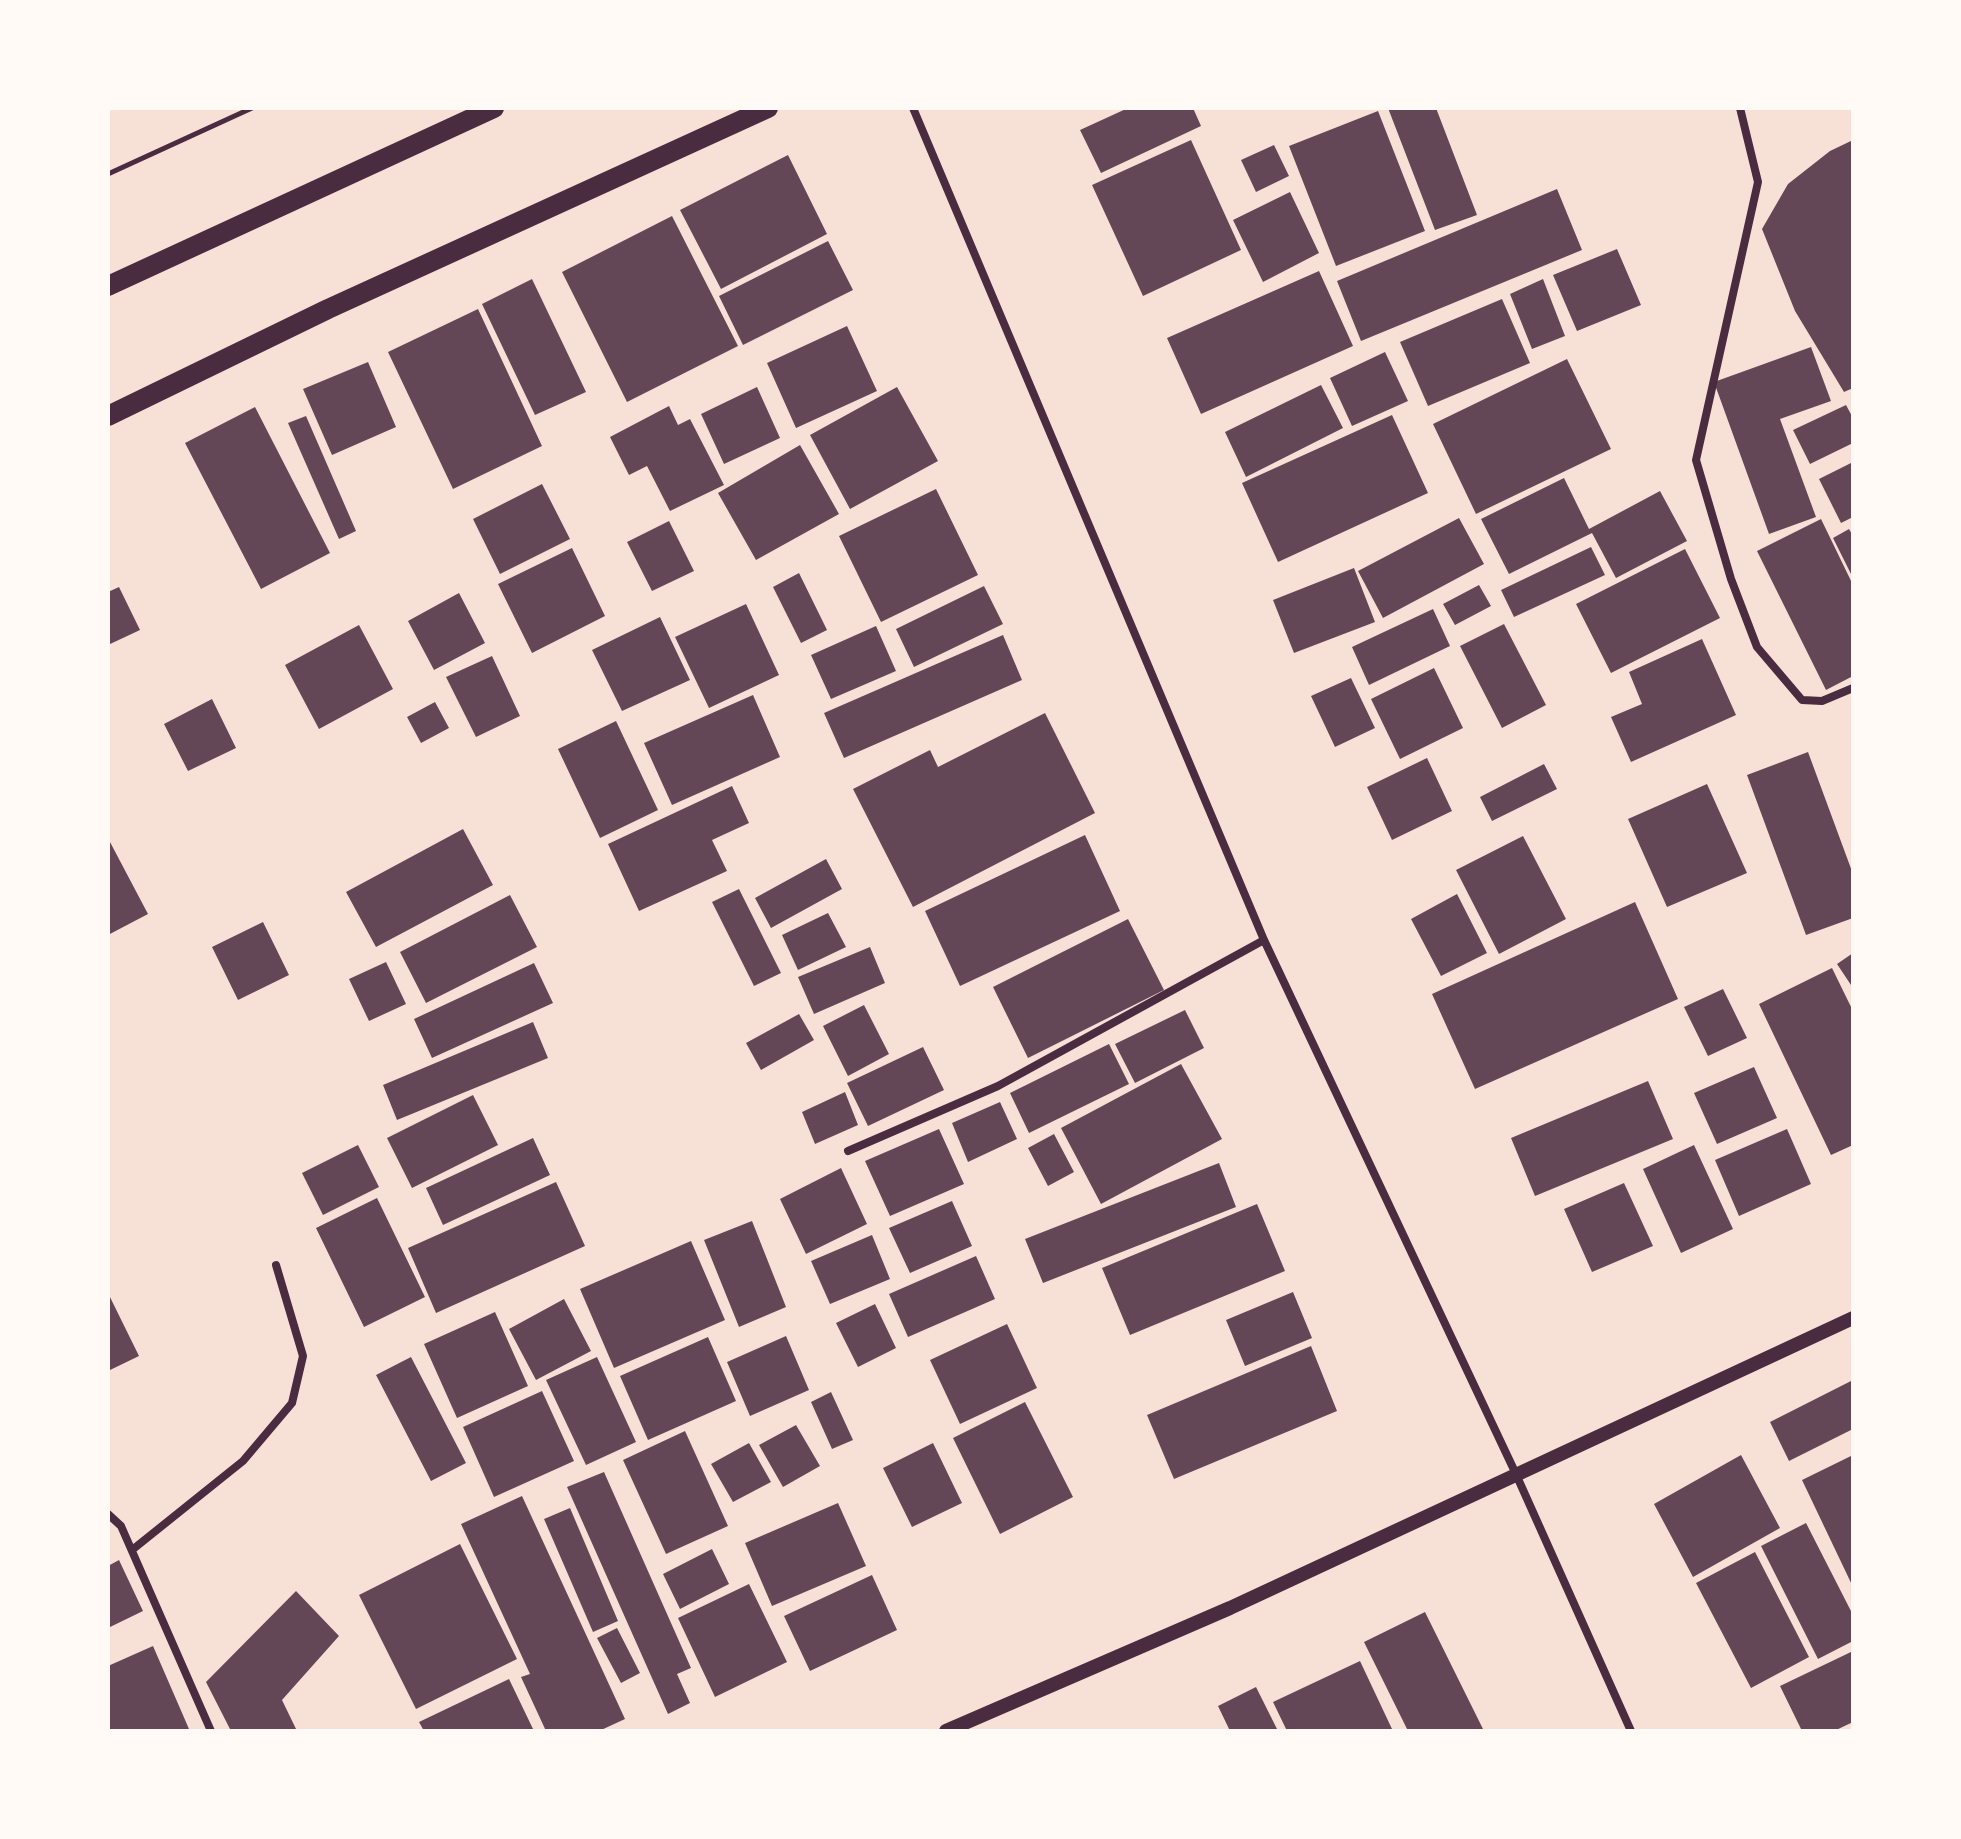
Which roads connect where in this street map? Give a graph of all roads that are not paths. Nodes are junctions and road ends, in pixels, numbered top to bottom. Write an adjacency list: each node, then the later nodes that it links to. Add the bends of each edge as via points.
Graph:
1 (494, 108): 5 (main road)
2 (768, 108): 6 (main road)
3 (913, 108): 8 (street)
4 (1740, 108): 7 (street, via 1758,182 1696,460 1757,647 1802,700 1822,701)
5 (108, 286)
6 (108, 416)
7 (1853, 688)
8 (1264, 940): 9 (street, via 998,1086); 12 (street)
9 (848, 1151)
10 (276, 1265): 14 (street, via 303,1356 292,1403 243,1461)
11 (1853, 1318): 12 (street)
12 (1515, 1472): 16 (street, via 1230,1608); 17 (street)
13 (108, 1514): 14 (street, via 121,1526)
14 (132, 1550): 15 (street)
15 (211, 1731)
16 (946, 1731)
17 (1631, 1731)

